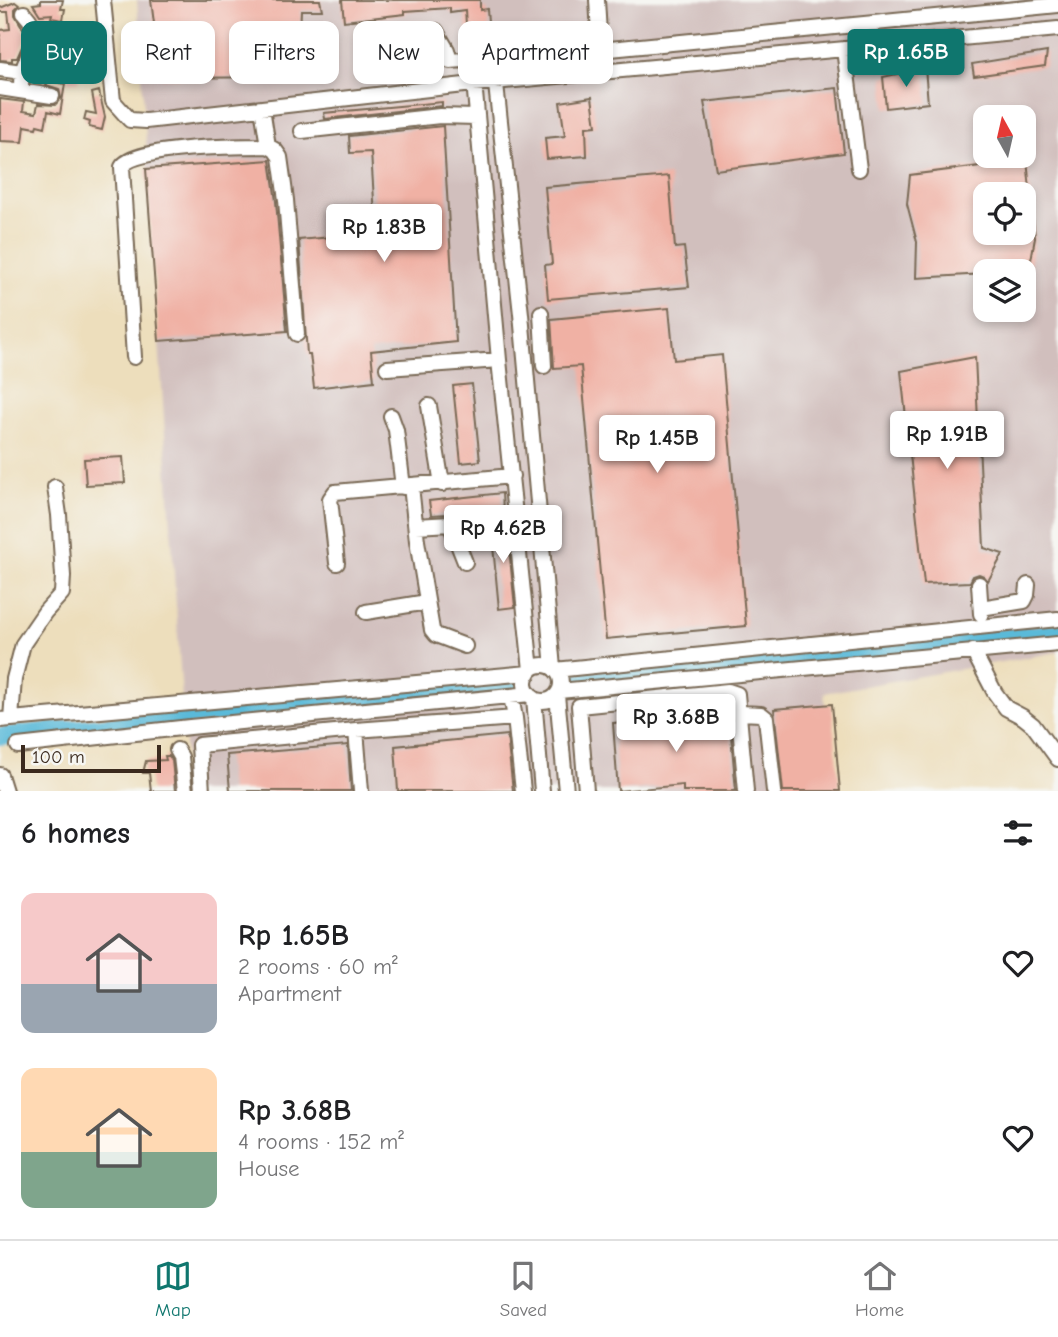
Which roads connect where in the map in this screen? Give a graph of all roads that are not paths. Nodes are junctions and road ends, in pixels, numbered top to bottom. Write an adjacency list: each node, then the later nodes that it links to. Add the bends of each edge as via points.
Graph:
1 (103, 0): 22 (street, via 113,101 130,120)
2 (597, 0): 6 (street)
3 (1058, 5): 9 (street)
4 (24, 13): 5 (street)
5 (32, 21)
6 (598, 21)
7 (1058, 29): 10 (street)
8 (444, 45): 11 (street, via 450,61)
9 (613, 49)
10 (844, 49): 14 (street); 26 (street)
11 (458, 60)
12 (0, 69): 13 (street)
13 (21, 72)
14 (613, 72)
15 (21, 84): 20 (street)
16 (484, 84): 18 (street)
17 (495, 84): 52 (street)
18 (473, 85): 22 (street); 23 (street)
19 (0, 88): 20 (street)
20 (21, 90): 21 (street)
21 (52, 96)
22 (262, 108): 25 (street)
23 (476, 117): 24 (street, via 440,116); 30 (street)
24 (302, 131)
25 (268, 146): 28 (street, via 280,157); 29 (street, via 215,146 148,154 125,162)
26 (859, 169)
27 (541, 313): 31 (street)
28 (297, 334)
29 (134, 357)
30 (499, 360): 32 (street); 35 (street)
31 (544, 366)
32 (387, 368)
33 (429, 406): 36 (street)
34 (391, 416): 37 (street)
35 (512, 476): 36 (street); 53 (street)
36 (442, 484): 37 (street)
37 (407, 486): 39 (street); 41 (street, via 335,492 330,499)
38 (55, 487): 59 (street, via 62,593 23,644)
39 (416, 526): 40 (street, via 450,524); 44 (street)
40 (465, 562)
41 (337, 563)
42 (979, 584): 45 (street)
43 (1028, 585): 45 (street, via 1024,601)
44 (428, 602): 46 (street); 50 (street, via 436,635)
45 (981, 608): 48 (street)
46 (366, 612)
47 (1058, 619): 48 (street)
48 (982, 626): 52 (street)
49 (1058, 644): 51 (street)
50 (465, 646)
51 (973, 651): 54 (street); 63 (street, via 1006,708 1033,725)
52 (554, 669): 53 (street, via 544,666); 54 (street, via 561,682)
53 (530, 671): 56 (street, via 526,681); 59 (street)
54 (558, 693): 56 (street, via 543,701); 71 (street)
55 (511, 696): 56 (street); 58 (street); 61 (street)
56 (532, 696): 70 (street)
57 (740, 713): 72 (street, via 737,694 728,691 579,706); 73 (street); 74 (street, via 761,713 766,718)
58 (515, 718): 60 (street); 69 (street)
59 (5, 720)
60 (356, 730): 67 (street, via 199,746); 68 (street)
61 (18, 746)
62 (177, 750): 66 (street)
63 (1058, 759)
64 (0, 775): 65 (street)
65 (5, 791)
66 (186, 791)
67 (202, 791)
68 (361, 791)
69 (523, 791)
70 (542, 791)
71 (566, 791)
72 (586, 791)
73 (746, 791)
74 (774, 791)

